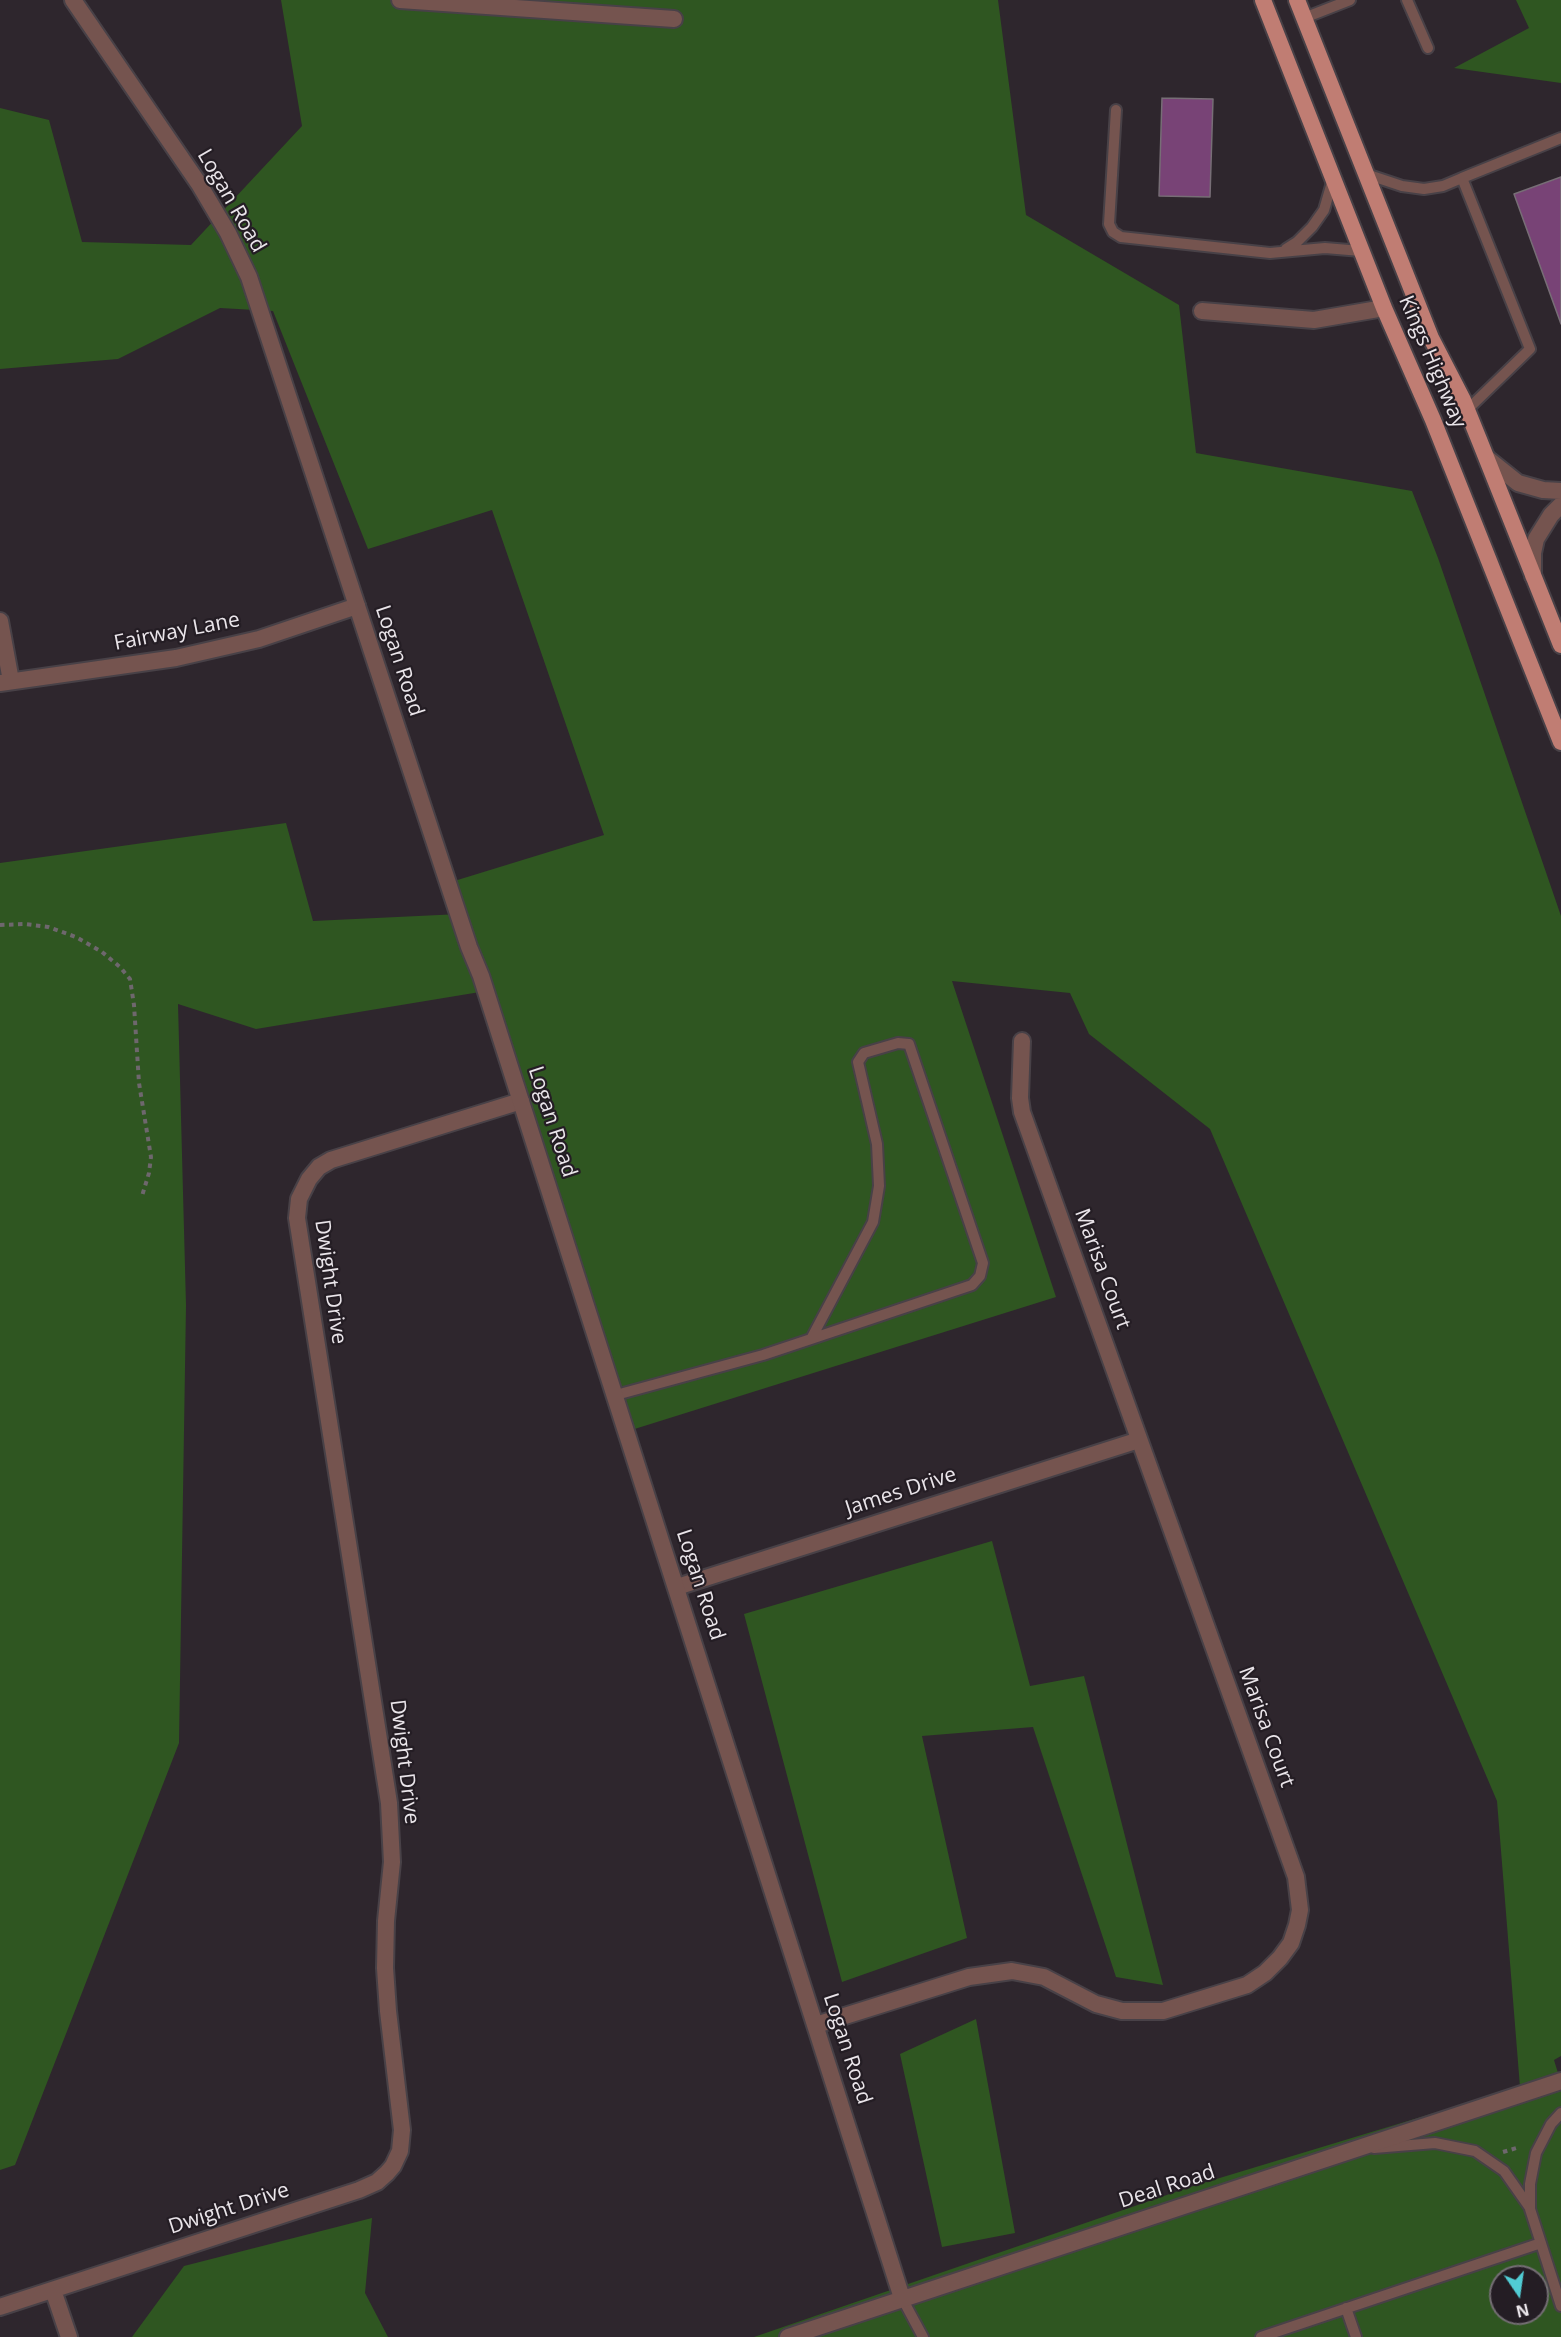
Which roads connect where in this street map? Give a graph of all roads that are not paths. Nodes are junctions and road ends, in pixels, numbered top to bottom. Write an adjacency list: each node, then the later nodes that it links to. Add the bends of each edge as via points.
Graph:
1 (73, 0): 24 (street, Logan Road, via 199,184 249,277)
2 (400, 0): 8 (street)
3 (1263, 0): 14 (main road, Kings Highway)
4 (1297, 0): 7 (main road, Kings Highway)
5 (1407, 0): 9 (lane)
6 (1347, 1): 7 (lane)
7 (1305, 18): 12 (main road, Kings Highway)
8 (674, 19)
9 (1428, 48)
10 (1116, 110): 15 (lane, via 1109,224 1113,232 1121,237 1270,253)
11 (1561, 138): 13 (lane)
12 (1366, 174): 13 (lane, via 1424,189); 19 (main road, Kings Highway, via 1431,338)
13 (1462, 178): 19 (lane, via 1530,349)
14 (1333, 179): 15 (lane, via 1324,210 1312,227); 16 (main road, Kings Highway)
15 (1285, 250): 16 (lane)
16 (1361, 251): 17 (main road, Kings Highway)
17 (1384, 308): 18 (street, via 1314,320); 28 (main road, Kings Highway, via 1433,420)
18 (1202, 311)
19 (1467, 410): 20 (main road, Kings Highway)
20 (1488, 459): 21 (street, via 1518,483); 23 (main road, Kings Highway)
21 (1561, 490)
22 (1561, 505): 23 (street, via 1536,539)
23 (1533, 577): 26 (main road, Kings Highway)
24 (357, 606): 27 (street, Fairway Lane, via 259,639 176,658); 30 (street, Logan Road)
25 (0, 621): 27 (street)
26 (1561, 645)
27 (5, 682)
28 (1561, 742)
29 (1022, 1041): 33 (street, Marisa Court, via 1022,1112)
30 (521, 1101): 32 (street, Logan Road); 41 (street, Dwight Drive, via 332,1160 319,1167 299,1199 297,1218 390,1803 392,1862 385,1968 402,2130 400,2151 387,2173 359,2190)
31 (811, 1339): 31 (lane, via 972,1286 980,1276 983,1263 909,1044 898,1043 864,1053 858,1062 877,1144 879,1186 873,1222); 32 (lane)
32 (615, 1395): 34 (street, Logan Road)
33 (1139, 1440): 34 (street, James Drive); 35 (street, Marisa Court, via 1296,1877 1300,1910 1290,1943 1265,1973 1246,1985 1163,2011 1122,2011 1096,2004 1044,1977 1012,1971 969,1977)
34 (677, 1587): 35 (street, Logan Road)
35 (816, 2025): 42 (street, Logan Road)
36 (1561, 2081): 38 (street, Deal Road)
37 (1561, 2113): 39 (lane, via 1536,2153)
38 (1353, 2150): 39 (lane, via 1435,2143 1474,2151 1504,2171); 42 (street, Deal Road)
39 (1530, 2209): 40 (lane)
40 (1541, 2243): 43 (lane); 45 (lane)
41 (53, 2290): 44 (street, Dwight Drive); 46 (street)
42 (902, 2298): 47 (street, Deal Road); 48 (lane)
43 (1561, 2306)
44 (0, 2307)
45 (1346, 2308): 49 (lane); 50 (lane)
46 (69, 2337)
47 (788, 2337)
48 (923, 2337)
49 (1261, 2337)
50 (1356, 2337)

